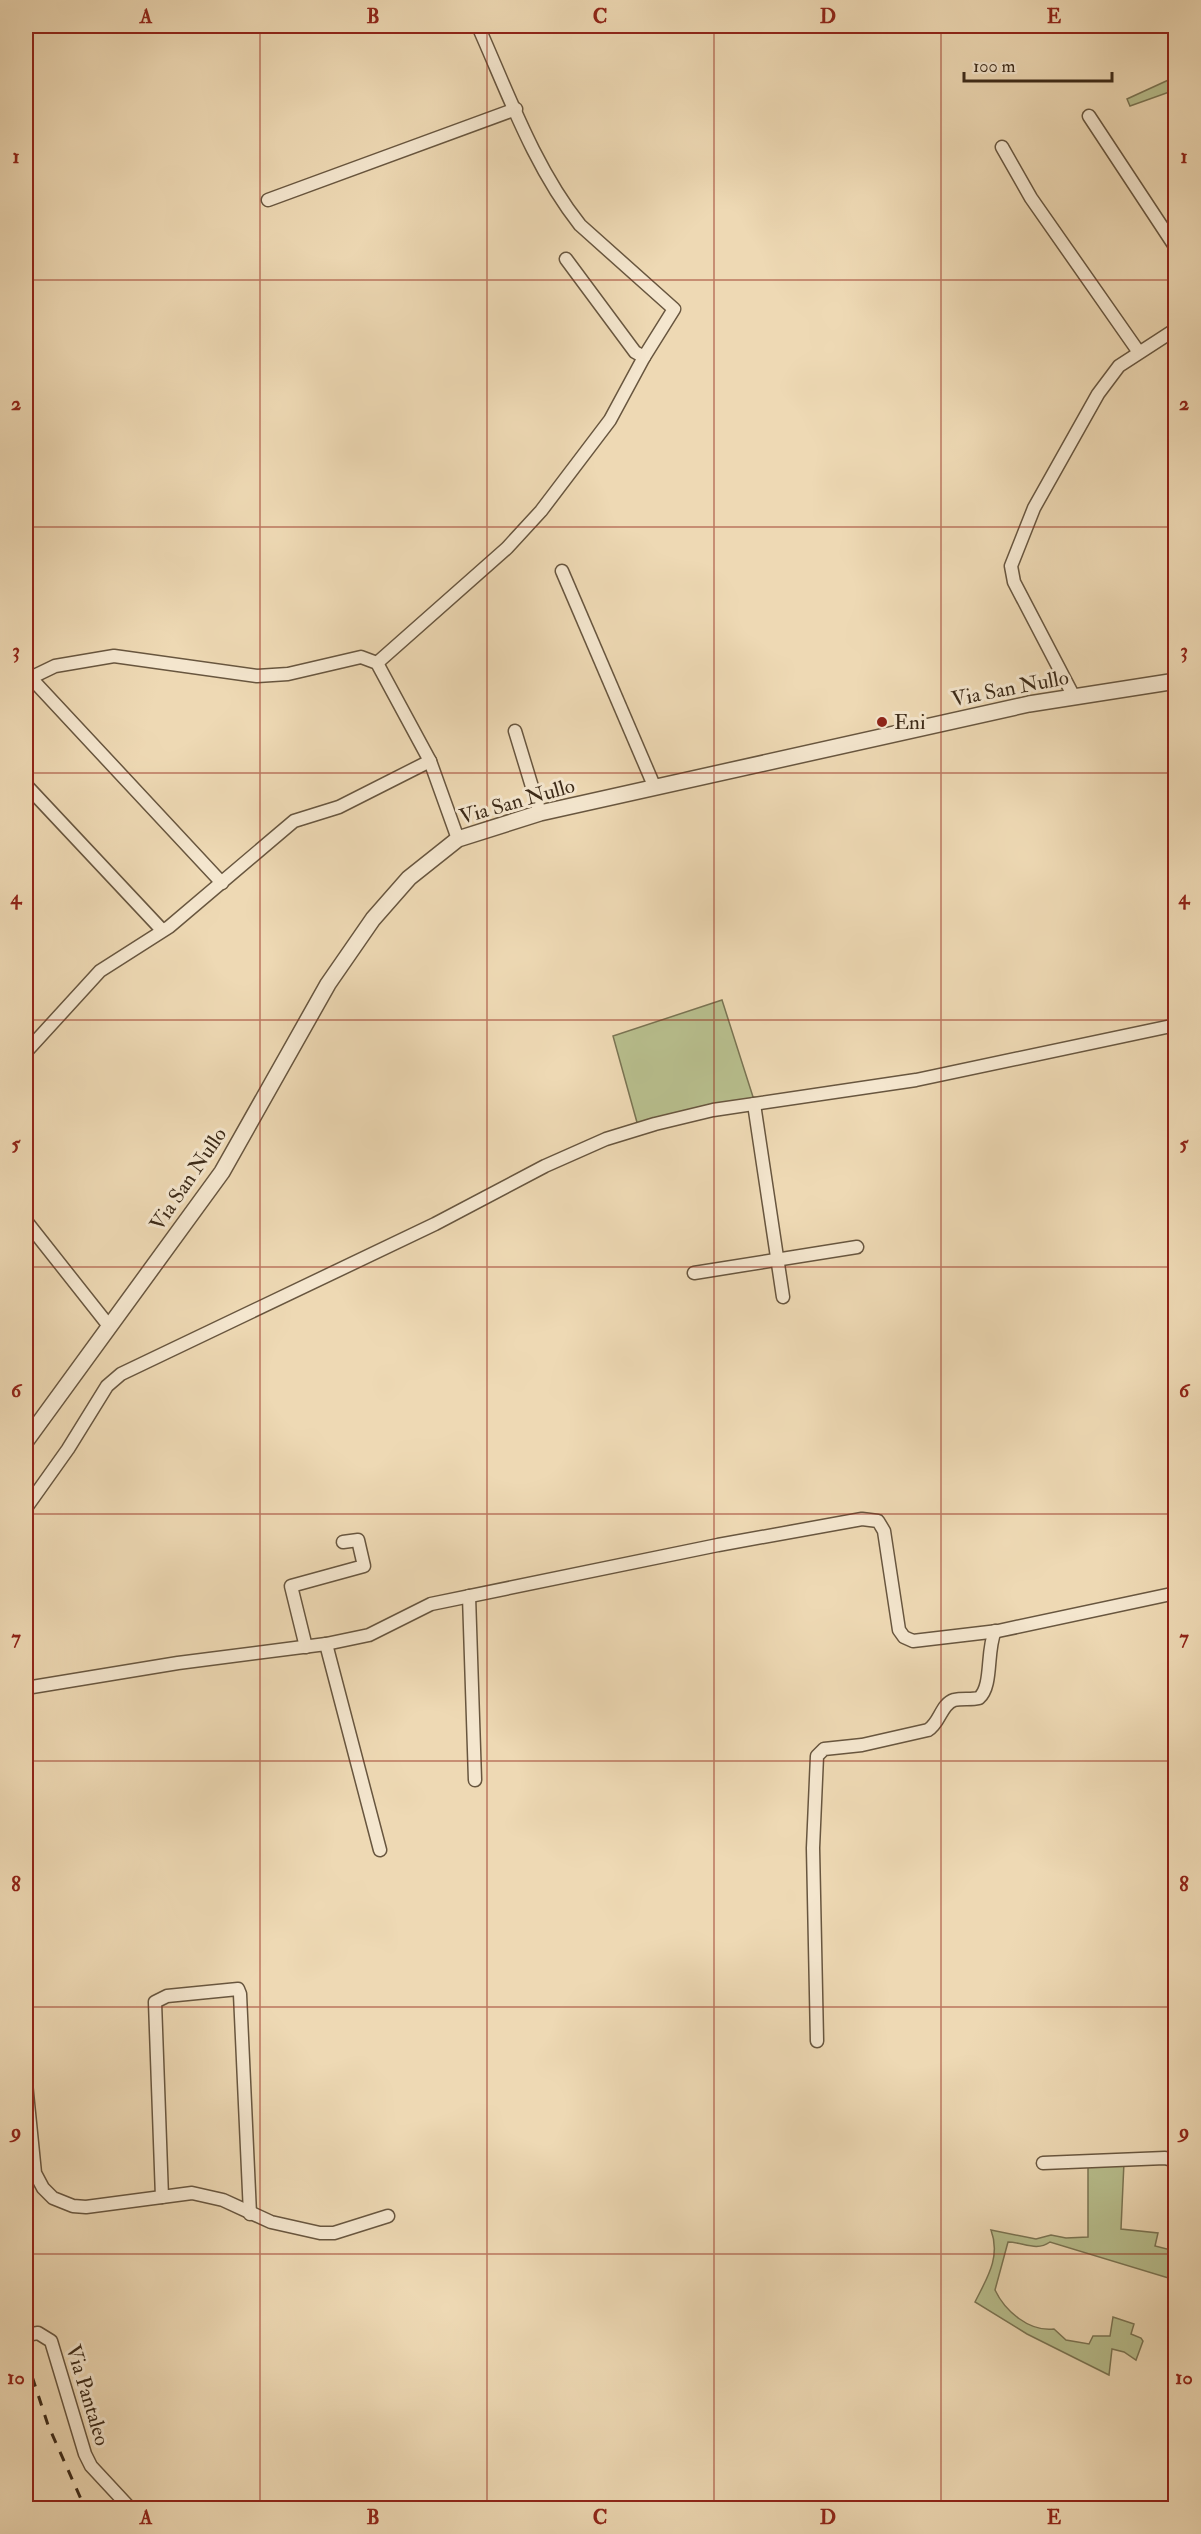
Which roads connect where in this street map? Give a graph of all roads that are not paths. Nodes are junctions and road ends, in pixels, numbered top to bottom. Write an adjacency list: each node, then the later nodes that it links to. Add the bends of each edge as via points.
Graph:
1 (478, 26): 2 (street)
2 (516, 109): 5 (street); 10 (street, via 546,173 580,225 674,309)
3 (1089, 116): 6 (street)
4 (1002, 147): 9 (street, via 1032,198)
5 (268, 200)
6 (1176, 248)
7 (566, 259): 10 (street, via 635,352)
8 (1176, 329): 9 (street)
9 (1138, 351): 15 (street, via 1119,366 1098,393 1035,508 1011,566 1014,582)
10 (644, 357): 12 (street, via 610,420 541,511 507,548)
11 (562, 571): 19 (street)
12 (377, 663): 13 (street, via 361,657 288,674 258,676 114,656 55,666); 17 (street)
13 (28, 678): 22 (street)
14 (1176, 681): 15 (street, Via San Nullo)
15 (1074, 697): 19 (street, Via San Nullo)
16 (515, 731): 20 (street)
17 (430, 761): 21 (street); 22 (street, via 339,807 294,821)
18 (26, 785): 23 (street)
19 (655, 788): 20 (street, Via San Nullo)
20 (540, 813): 21 (street, Via San Nullo)
21 (458, 839): 32 (street, Via San Nullo, via 409,878 373,919 328,984 222,1172)
22 (222, 883): 23 (street)
23 (162, 930): 25 (street, via 100,971)
24 (1176, 1025): 26 (street, via 916,1080)
25 (26, 1052)
26 (754, 1104): 29 (street); 34 (street, via 655,1124 580,1150 383,1250 122,1374 107,1386)
27 (26, 1221): 32 (street)
28 (857, 1247): 29 (street)
29 (777, 1259): 30 (street); 31 (street)
30 (694, 1273)
31 (783, 1297)
32 (109, 1326): 33 (street, Via San Nullo)
33 (26, 1441)
34 (26, 1508)
35 (343, 1542): 40 (street, via 358,1540 364,1566 291,1586)
36 (1176, 1593): 38 (street)
37 (469, 1596): 38 (street, via 768,1535 870,1519 878,1521 884,1531 899,1630 904,1637 925,1641); 39 (street, via 431,1604 369,1635); 42 (street)
38 (995, 1631): 44 (street, via 989,1650 987,1688 979,1698 951,1701 928,1730 824,1749 817,1756 813,1848)
39 (326, 1644): 40 (street); 43 (street)
40 (306, 1647): 41 (street)
41 (26, 1688)
42 (475, 1780)
43 (380, 1850)
44 (817, 2041)
45 (26, 2083): 48 (street, via 35,2173 53,2198 86,2207)
46 (1176, 2161): 47 (street, via 1165,2158)
47 (1043, 2163)
48 (162, 2197): 49 (street, via 205,2194); 49 (street, via 155,2002 167,1996 238,1989)
49 (250, 2214): 50 (street, via 320,2233 334,2233)
50 (388, 2216)
51 (26, 2335): 52 (street, Via Pantaleo, via 38,2333 51,2341 85,2454 91,2466)
52 (130, 2508)

